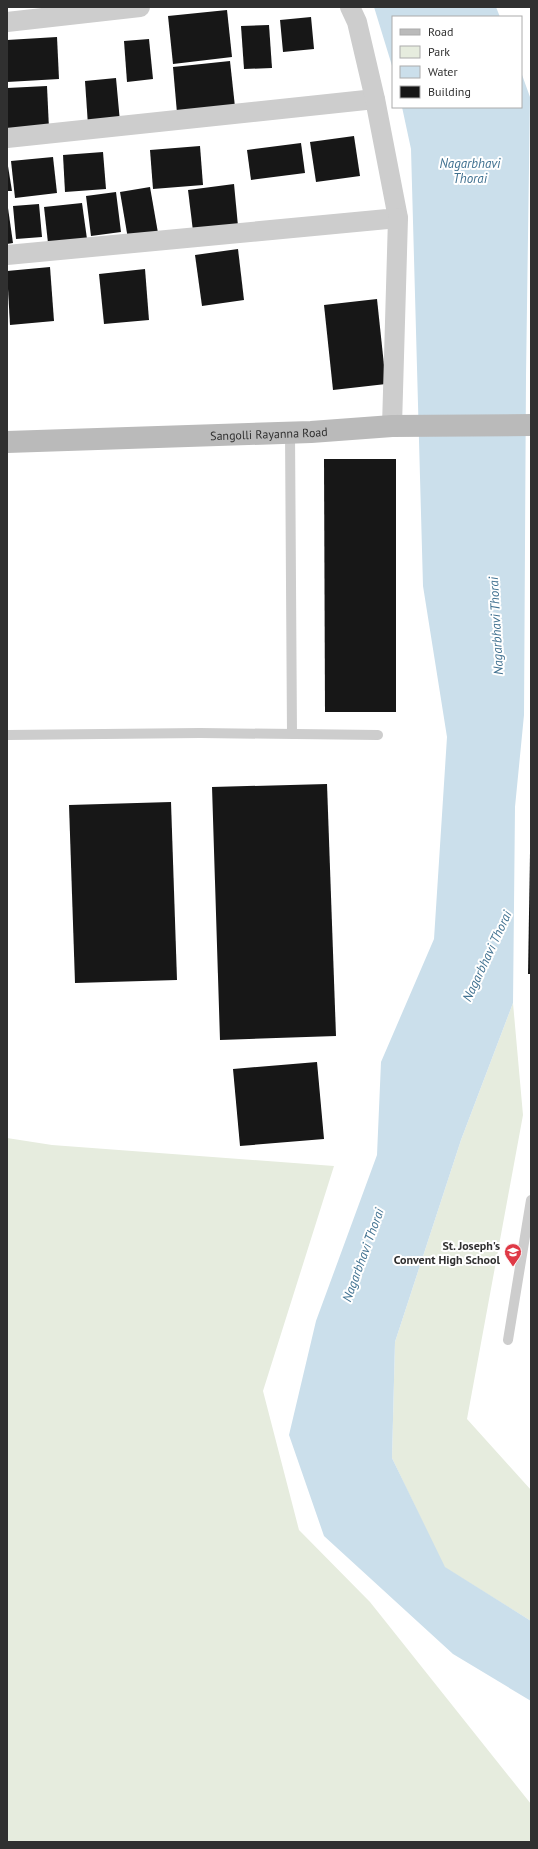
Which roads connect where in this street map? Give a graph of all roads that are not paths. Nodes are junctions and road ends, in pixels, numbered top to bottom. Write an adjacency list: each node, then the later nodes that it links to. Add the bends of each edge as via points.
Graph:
1 (140, 7): 3 (street)
2 (350, 7): 4 (street, via 357,22)
3 (7, 22)
4 (375, 99): 5 (street); 6 (street)
5 (7, 138)
6 (398, 218): 7 (street); 9 (street)
7 (7, 255)
8 (531, 425): 9 (street, Sangolli Rayanna Road)
9 (402, 426): 10 (street, Sangolli Rayanna Road)
10 (290, 432): 11 (street, Sangolli Rayanna Road); 12 (lane)
11 (7, 442)
12 (292, 734): 13 (lane); 14 (lane)
13 (7, 735)
14 (378, 735)
15 (531, 1200): 16 (lane)
16 (508, 1340)

